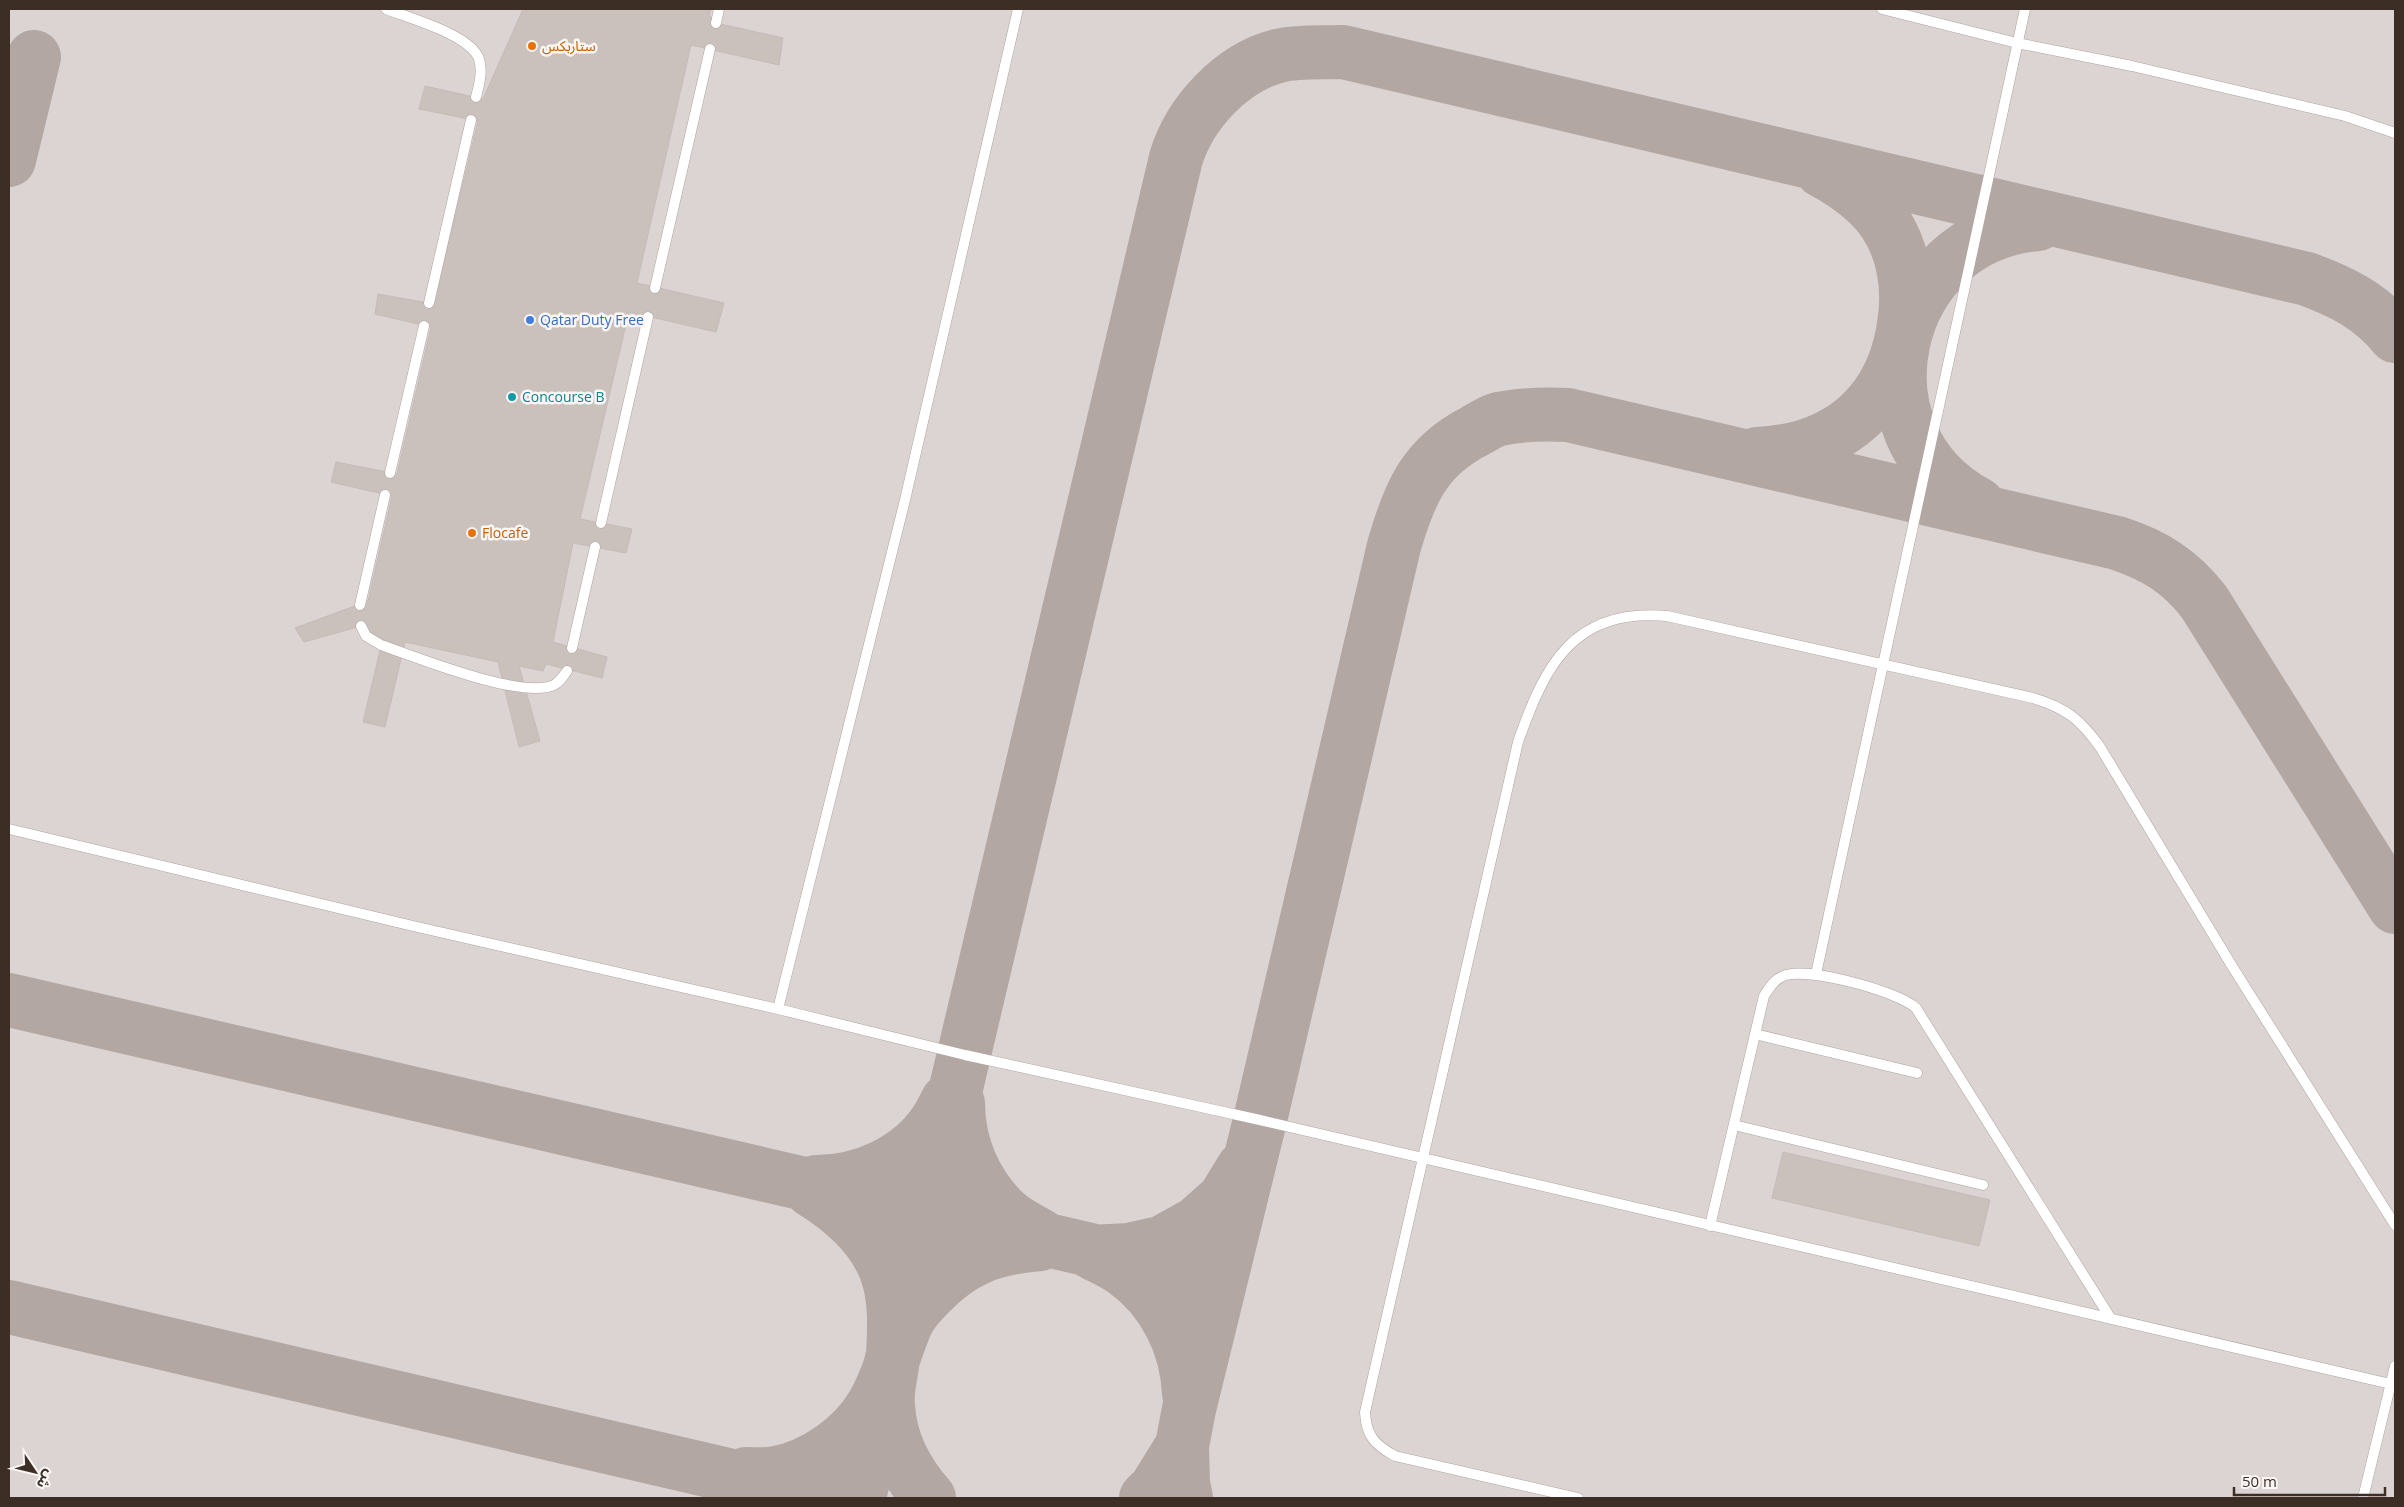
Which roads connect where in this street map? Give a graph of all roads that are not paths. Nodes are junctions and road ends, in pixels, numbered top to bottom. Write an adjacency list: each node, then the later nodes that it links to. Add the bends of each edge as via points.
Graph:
1 (386, 9): 9 (lane, via 459,38 471,46 479,58 481,73)
2 (719, 9): 6 (lane)
3 (1018, 9): 27 (lane, via 905,500)
4 (1882, 9): 7 (lane)
5 (2025, 9): 7 (lane)
6 (716, 23)
7 (2017, 43): 11 (lane, via 2346,116); 23 (lane)
8 (710, 49): 12 (lane)
9 (476, 97)
10 (471, 120): 13 (lane)
11 (2395, 133)
12 (655, 288)
13 (429, 303)
14 (648, 316): 18 (lane)
15 (424, 326): 16 (lane)
16 (390, 473)
17 (385, 495): 20 (lane)
18 (601, 523)
19 (595, 547): 22 (lane)
20 (360, 606)
21 (361, 626): 24 (lane, via 366,636 381,645 503,685 541,688 554,685)
22 (572, 648)
23 (1884, 665): 26 (lane); 31 (lane, via 1666,616 1644,614 1620,617 1584,632 1558,656 1542,682 1518,742); 33 (lane, via 2032,698 2056,705 2081,722)
24 (566, 670)
25 (9, 829): 27 (lane)
26 (1816, 974): 28 (lane, via 1793,974 1776,980 1764,996); 35 (lane, via 1897,995 1916,1008)
27 (778, 1009): 31 (lane, via 965,1056)
28 (1755, 1034): 29 (lane); 30 (lane)
29 (1917, 1073)
30 (1734, 1126): 32 (lane); 34 (lane)
31 (1423, 1158): 34 (lane); 38 (lane, via 1365,1412 1366,1427 1381,1448 1395,1456)
32 (1982, 1185)
33 (2395, 1225)
34 (1710, 1226): 35 (lane)
35 (2111, 1319): 37 (lane)
36 (2395, 1366): 37 (lane)
37 (2393, 1384): 39 (lane)
38 (1578, 1498)
39 (2363, 1498)

